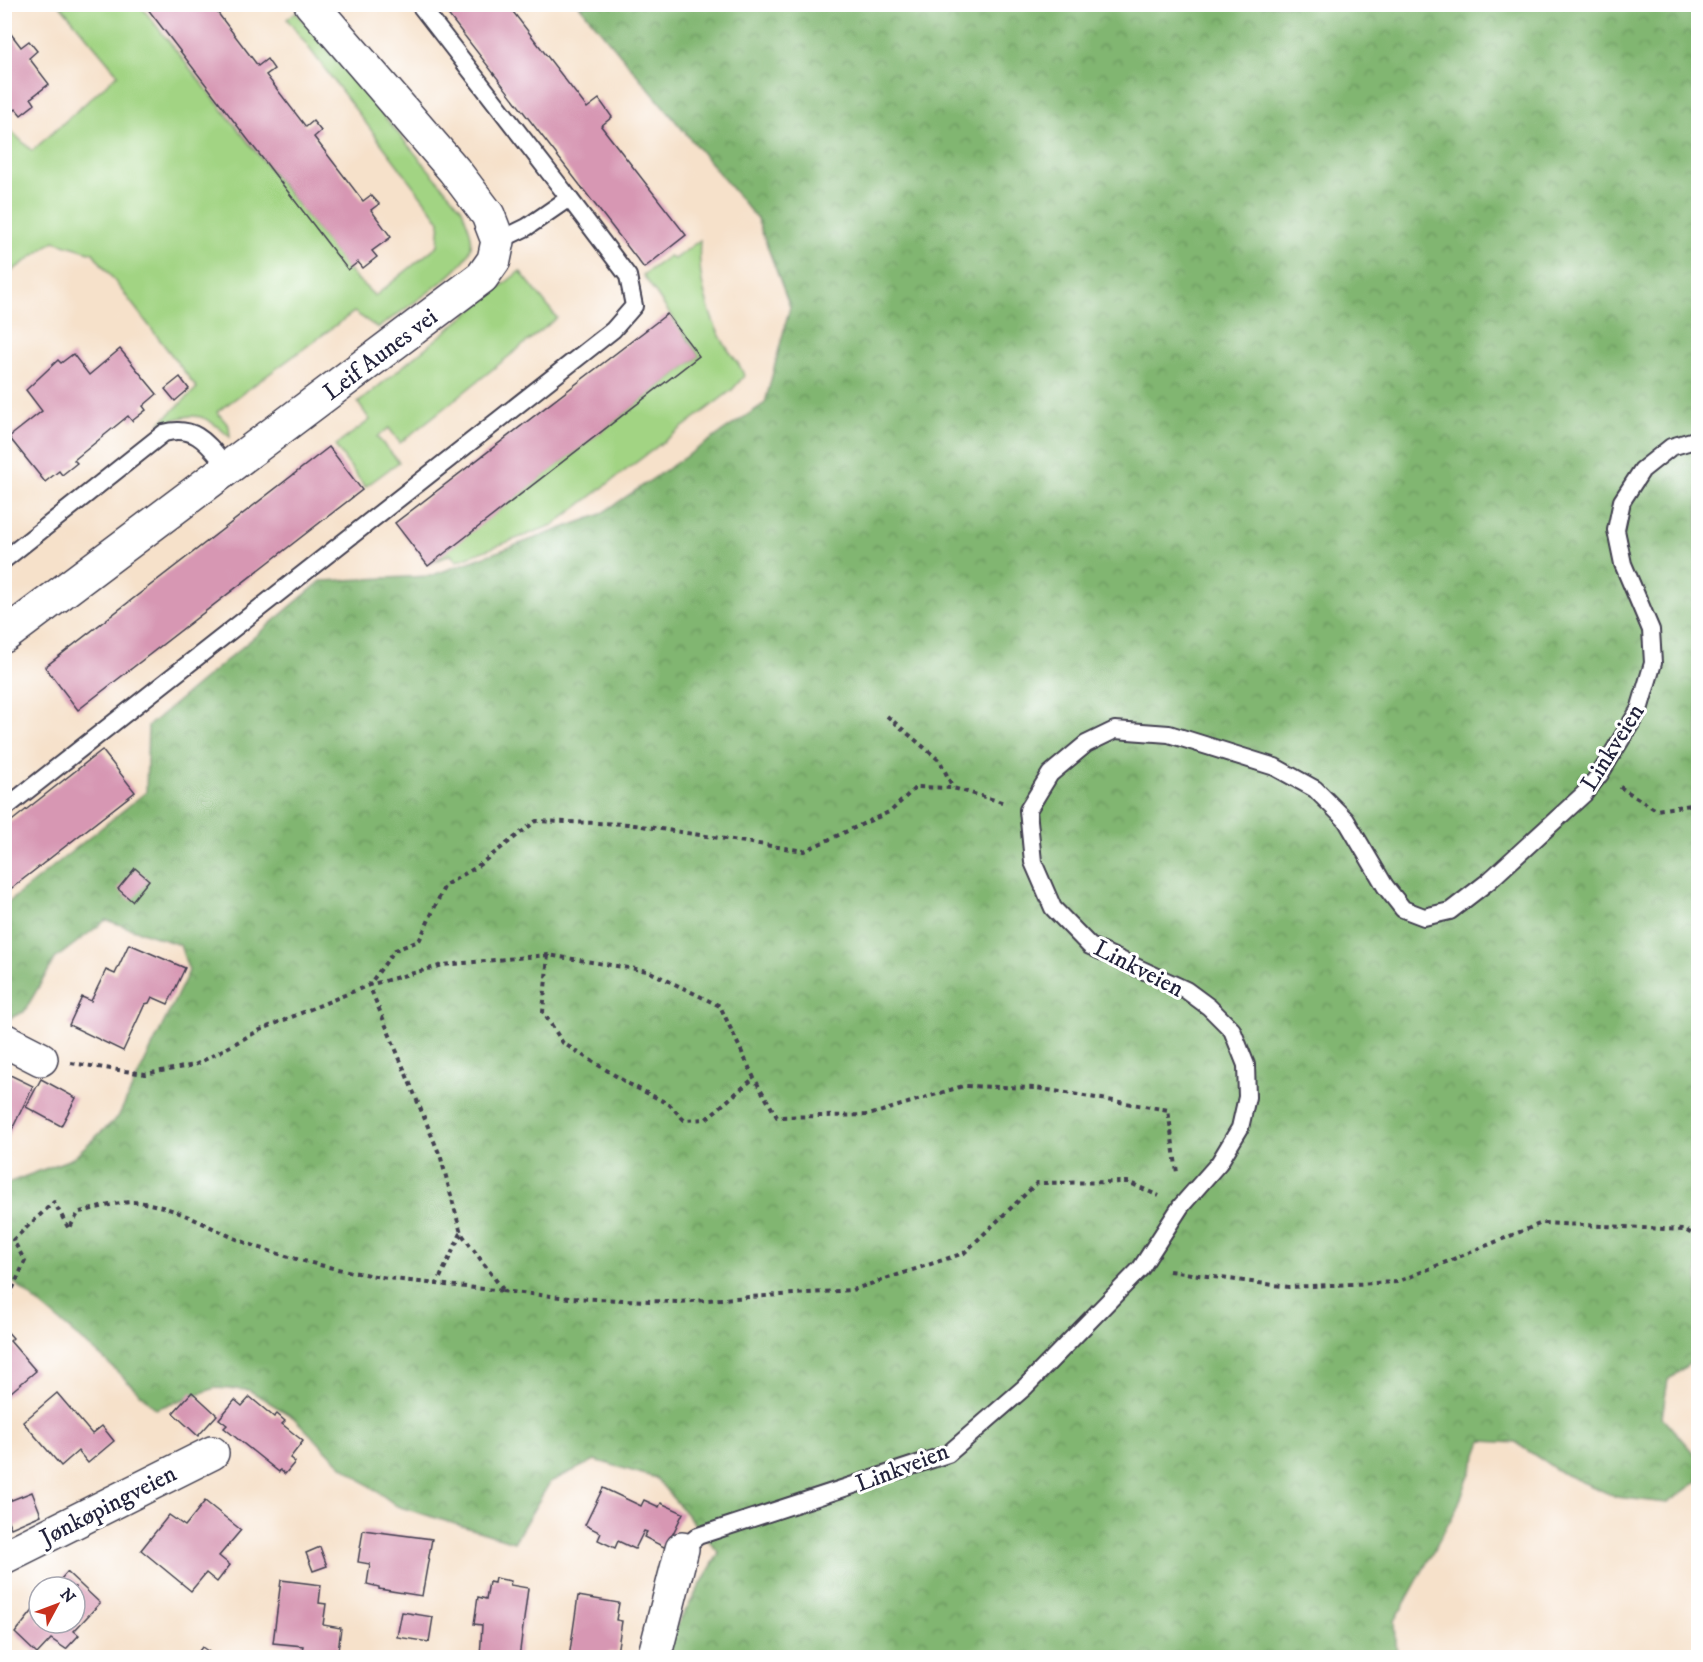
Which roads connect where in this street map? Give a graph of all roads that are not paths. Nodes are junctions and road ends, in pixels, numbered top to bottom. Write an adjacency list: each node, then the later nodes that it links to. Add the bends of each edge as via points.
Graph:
1 (311, 4): 4 (street, via 454,170 489,215)
2 (419, 4): 3 (lane)
3 (569, 198): 4 (lane, via 528,227); 9 (lane, via 628,276 634,306 613,330)
4 (498, 241): 6 (street, Leif Aunes vei, via 494,260 482,277)
5 (1698, 439): 13 (lane, Linkveien, via 1671,447 1642,470 1622,501 1616,530 1623,564 1651,630 1653,663 1639,710 1584,794 1489,881 1450,911 1424,917 1403,909 1346,820 1315,789 1275,767 1169,734 1115,730 1086,744 1050,774 1028,810 1033,862 1053,908 1090,946 1186,990 1209,1006 1232,1030 1246,1065 1247,1097 1240,1128 1219,1163 1181,1206 1141,1268 1024,1388 948,1454 698,1536)
6 (228, 468): 7 (lane, via 207,443 190,432 178,429 164,433); 8 (street, Leif Aunes vei)
7 (4, 560)
8 (4, 636)
9 (4, 809)
10 (4, 1040): 11 (street)
11 (41, 1059)
12 (212, 1453): 14 (street, Jønkøpingveien)
13 (682, 1549): 15 (street, Linkveien)
14 (4, 1557)
15 (654, 1658)

